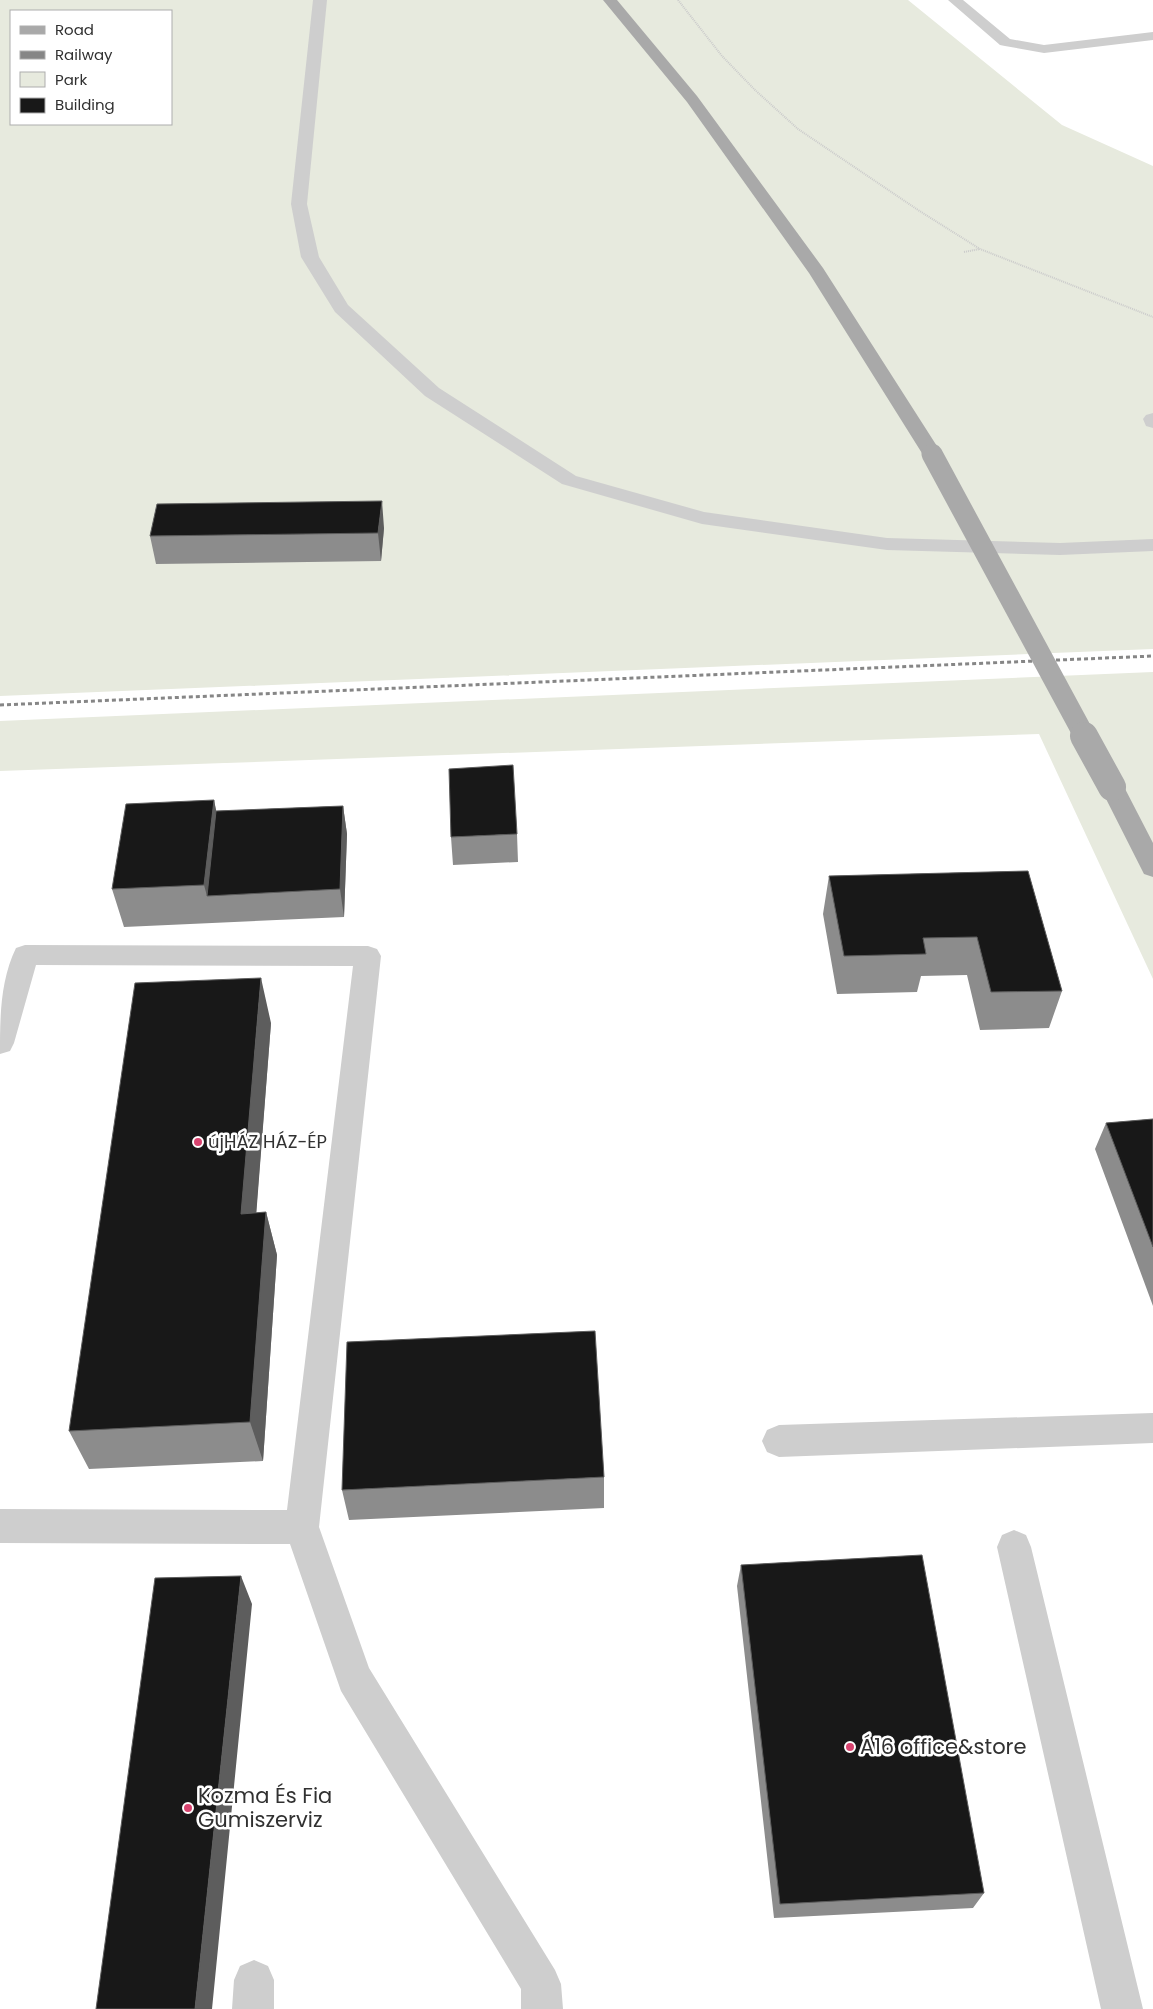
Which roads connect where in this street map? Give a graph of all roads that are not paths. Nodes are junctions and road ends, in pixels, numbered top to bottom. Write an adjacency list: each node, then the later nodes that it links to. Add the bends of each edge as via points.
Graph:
1 (320, 0): 5 (street, via 299,204 310,257 341,308 440,397 569,480 702,518 887,544 1060,549)
2 (610, 0): 6 (main road, bridge, via 692,98 817,272 932,454)
3 (955, 0): 4 (street, via 1005,42 1044,49)
4 (1153, 36)
5 (1153, 544)
6 (1153, 868)
7 (0, 1043): 11 (street, via 25,955 368,956)
8 (1153, 1428): 9 (street)
9 (779, 1441)
10 (0, 1526): 11 (street)
11 (302, 1527): 13 (street, via 354,1678 541,1984)
12 (1014, 1547): 14 (street)
13 (542, 2009)
14 (1122, 2009)

